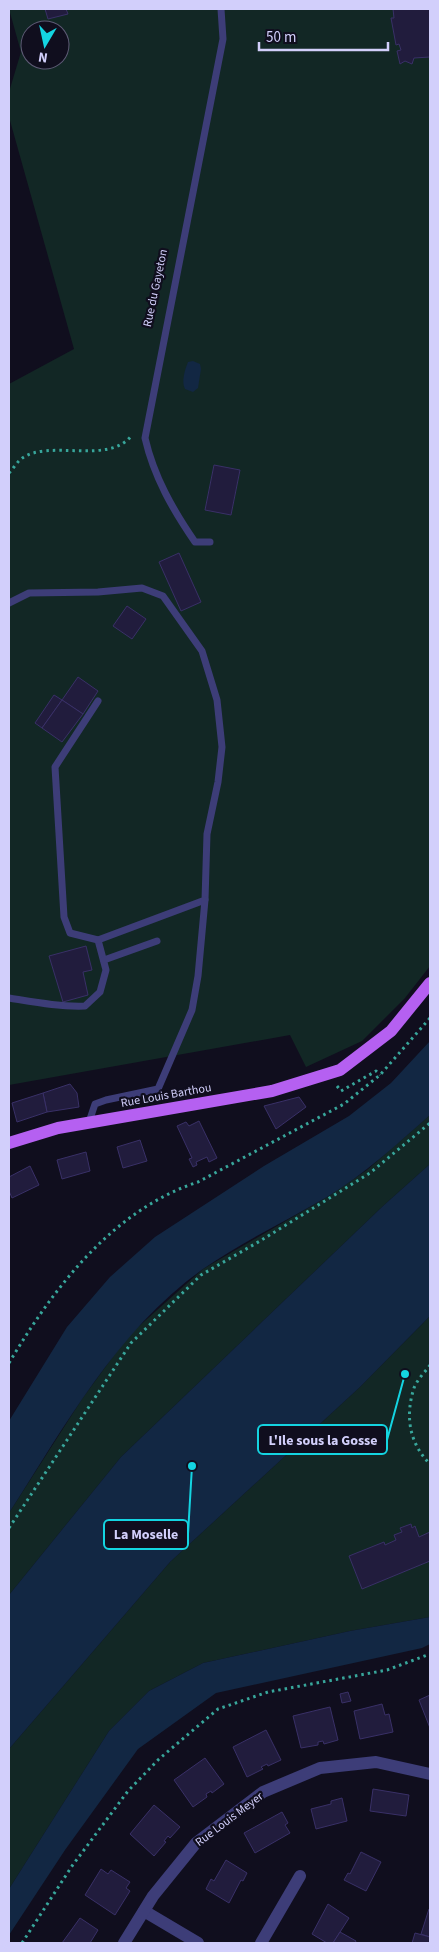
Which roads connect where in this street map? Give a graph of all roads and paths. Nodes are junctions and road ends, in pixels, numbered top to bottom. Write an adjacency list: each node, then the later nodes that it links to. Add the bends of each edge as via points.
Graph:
1 (221, 9): 4 (lane, via 223,40 145,438 151,464 177,516 195,542)
2 (134, 430): 3 (path, via 132,436 115,448 48,450 22,458)
3 (9, 473)
4 (210, 542)
5 (9, 603): 7 (lane, via 29,593 142,588 163,596 202,651 217,700 222,747 207,834)
6 (98, 701): 8 (lane, via 55,767 64,918 70,933)
7 (205, 900): 8 (lane); 16 (lane, via 192,1010 158,1089 95,1104)
8 (98, 940): 10 (lane)
9 (156, 941): 10 (lane)
10 (104, 960): 12 (lane, via 106,970 100,992 85,1006 61,1007)
11 (430, 983): 15 (main road, Rue Louis Barthou, via 392,1031)
12 (9, 998)
13 (430, 1018): 14 (path)
14 (380, 1075): 15 (path, via 376,1071 341,1091); 19 (path, via 344,1104 198,1182 176,1189 138,1213 95,1248 61,1284)
15 (331, 1078): 16 (main road, Rue Louis Barthou)
16 (89, 1122): 18 (main road, Rue Louis Barthou)
17 (430, 1122): 22 (path, via 370,1173 201,1275 131,1343)
18 (9, 1143)
19 (9, 1363)
20 (430, 1365): 21 (path, via 415,1386 410,1431 419,1452)
21 (430, 1464)
22 (9, 1528)
23 (430, 1654): 27 (path, via 387,1670 268,1692 218,1709 159,1759 128,1791 72,1866)
24 (430, 1774): 26 (street, Rue Louis Meyer, via 376,1762 329,1767 263,1792 196,1842)
25 (300, 1876): 30 (street)
26 (144, 1911): 28 (street, Rue Louis Meyer); 29 (street)
27 (22, 1943)
28 (124, 1943)
29 (198, 1943)
30 (262, 1943)

